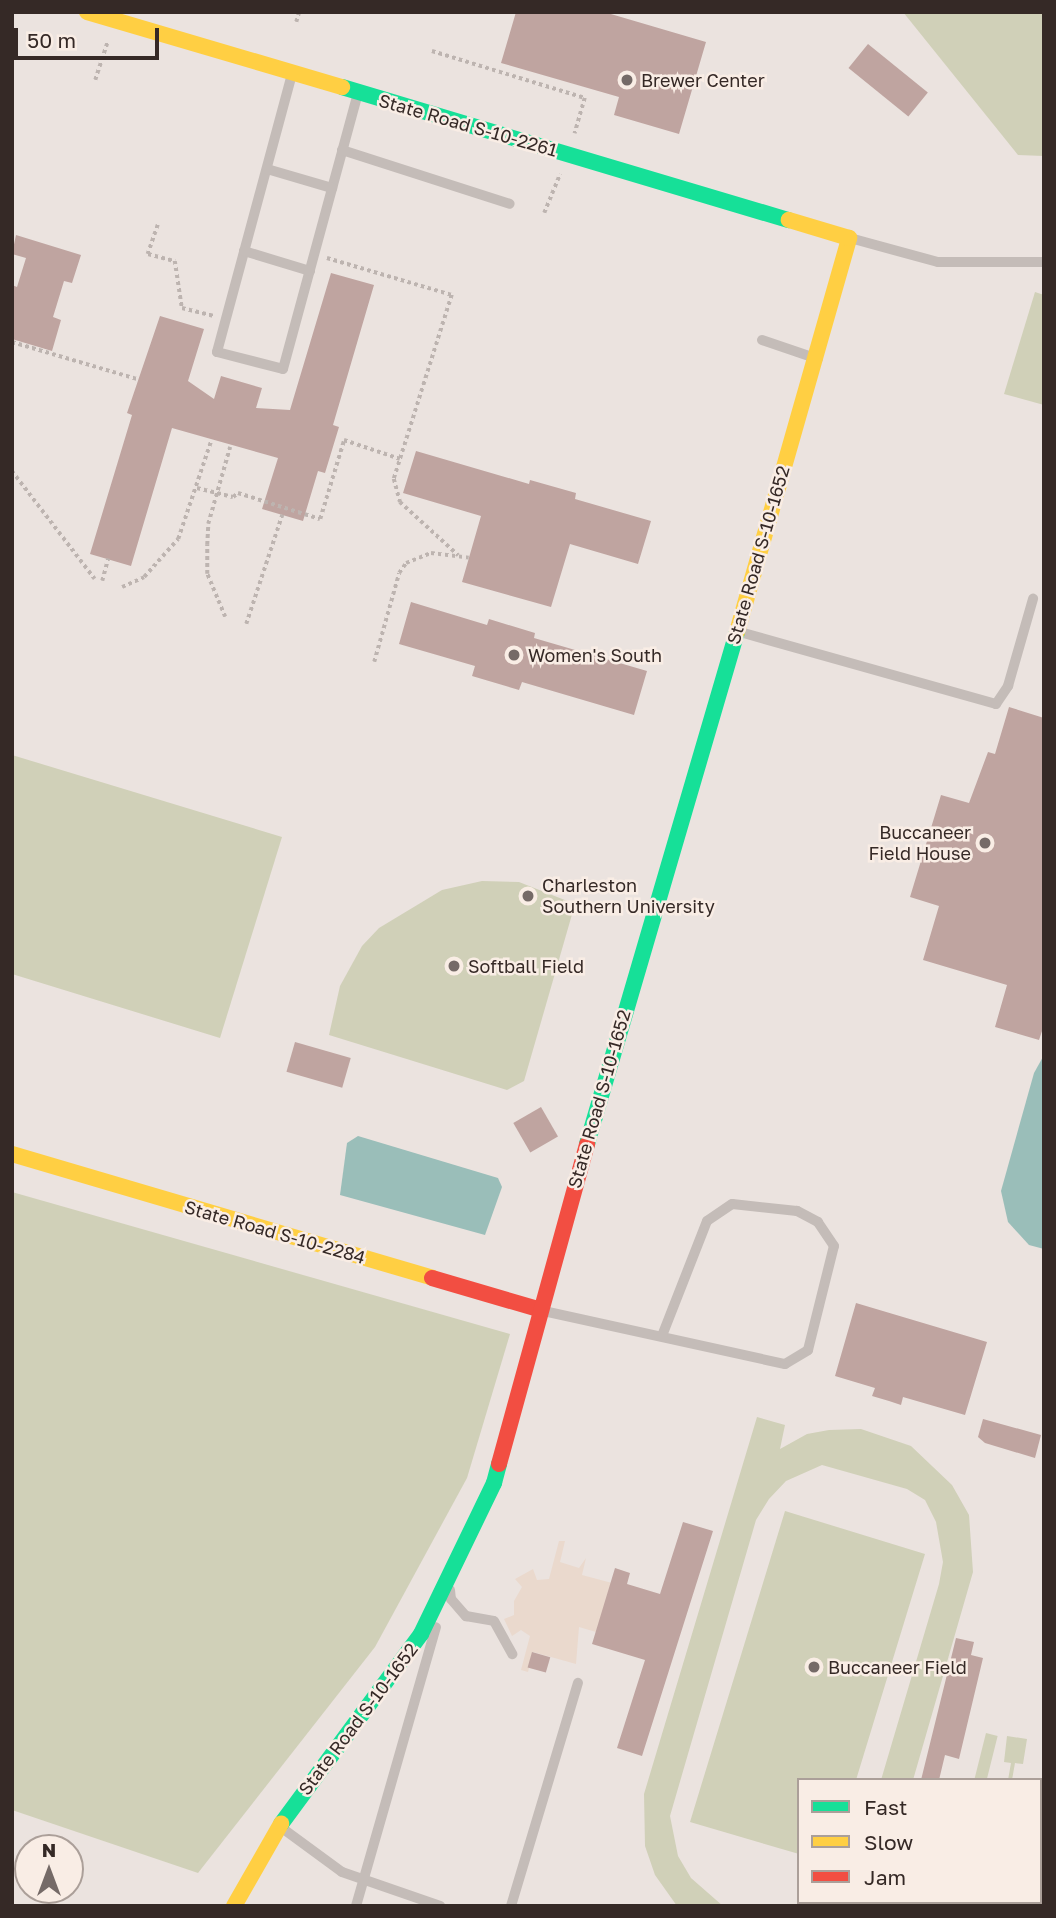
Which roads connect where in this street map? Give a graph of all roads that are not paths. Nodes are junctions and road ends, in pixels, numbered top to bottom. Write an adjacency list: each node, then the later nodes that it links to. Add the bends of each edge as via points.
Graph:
1 (87, 12): 2 (street, State Road S-10-2261)
2 (292, 73): 3 (street, State Road S-10-2261); 5 (lane)
3 (358, 93): 4 (lane); 8 (street, State Road S-10-2261)
4 (342, 150): 6 (lane); 7 (lane)
5 (267, 169): 6 (lane); 9 (lane)
6 (332, 188): 11 (lane)
7 (510, 204)
8 (849, 238): 10 (lane, via 938,261); 13 (street, State Road S-10-1652)
9 (244, 251): 11 (lane); 11 (lane, via 217,352 283,369)
10 (1044, 262)
11 (310, 271)
12 (762, 340): 13 (lane)
13 (818, 359): 15 (street, State Road S-10-1652)
14 (1032, 599): 15 (lane, via 1008,685 996,704)
15 (737, 631): 17 (street, State Road S-10-1652)
16 (12, 1154): 17 (street, State Road S-10-2284)
17 (538, 1310): 18 (lane); 19 (street, State Road S-10-1652, via 494,1483)
18 (662, 1336): 18 (lane, via 785,1364 808,1350 834,1245 818,1222 797,1211 732,1204 707,1221)
19 (449, 1581): 20 (lane, via 457,1608 466,1616 494,1621); 22 (street, State Road S-10-1652, via 421,1634); 23 (lane)
20 (512, 1654)
21 (578, 1684): 27 (lane)
22 (279, 1826): 23 (lane, via 330,1865); 24 (street, State Road S-10-1652)
23 (364, 1881): 25 (lane); 26 (lane)
24 (234, 1906)
25 (356, 1906)
26 (440, 1906)
27 (511, 1906)

